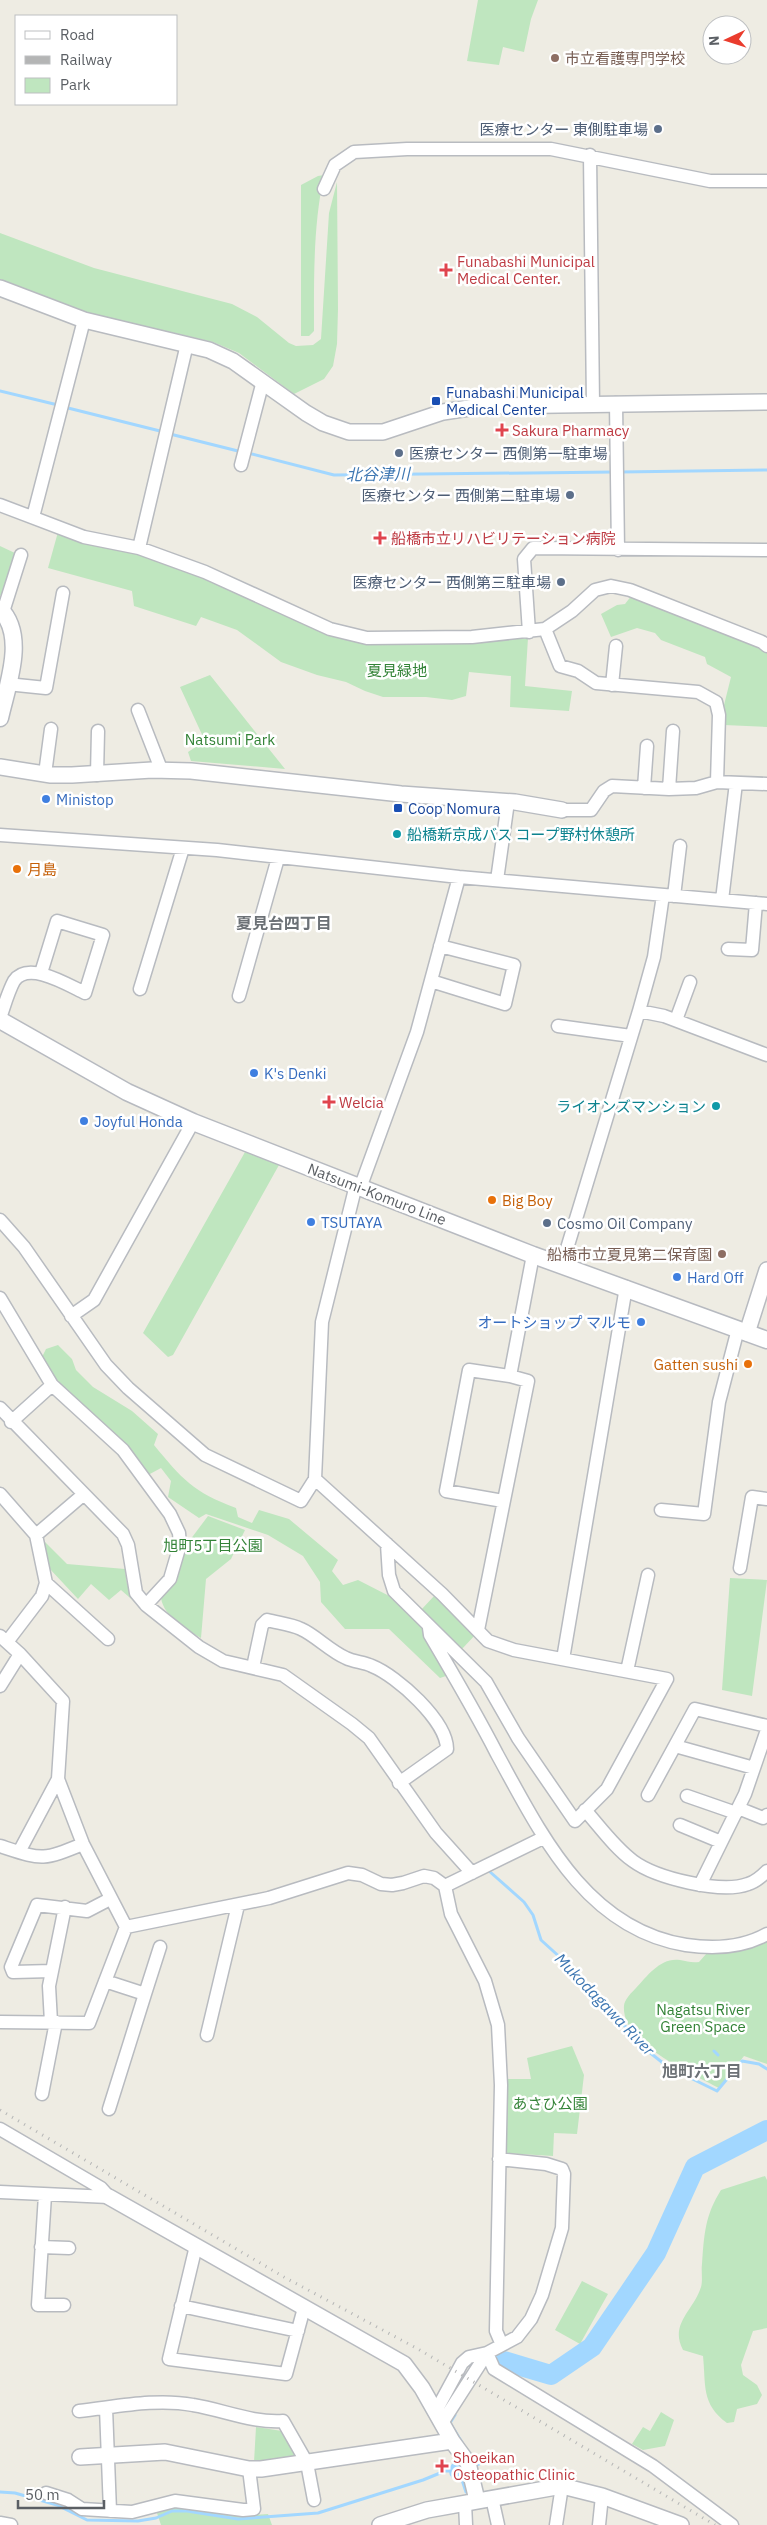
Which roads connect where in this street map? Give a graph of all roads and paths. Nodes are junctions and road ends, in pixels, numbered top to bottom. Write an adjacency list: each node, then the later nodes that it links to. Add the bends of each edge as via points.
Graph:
1 (590, 155): 2 (street, via 710,181); 3 (street, via 552,149 354,152 335,165); 10 (street)
2 (767, 181)
3 (324, 189)
4 (0, 288): 5 (street)
5 (84, 320): 6 (street); 13 (street)
6 (187, 344): 7 (street, via 233,361); 14 (street)
7 (263, 381): 10 (street, via 323,423 349,432 397,428 463,408); 11 (street)
8 (767, 402): 9 (street)
9 (616, 403): 10 (street); 15 (street)
10 (593, 404)
11 (243, 456)
12 (0, 505): 13 (street)
13 (33, 517): 14 (street, via 84,538)
14 (139, 548): 21 (street, via 205,572 330,629 367,638 472,637)
15 (618, 550): 16 (street); 21 (street, via 533,548 527,553 524,559)
16 (767, 550)
17 (21, 555): 19 (street)
18 (63, 593): 24 (street, via 46,688)
19 (2, 610): 24 (main road, via 12,628 14,642)
20 (545, 629): 21 (street); 23 (street, via 595,590 611,586 630,590); 25 (street, via 560,666 578,671 596,682)
21 (529, 632)
22 (616, 646): 25 (street)
23 (767, 646)
24 (7, 684): 27 (main road)
25 (612, 685): 36 (street, via 698,692 716,702 719,715)
26 (138, 710): 33 (street)
27 (0, 718)
28 (51, 729): 34 (street)
29 (98, 731): 35 (street)
30 (673, 731): 40 (street)
31 (647, 746): 39 (street)
32 (0, 767): 34 (street)
33 (161, 769): 35 (street); 41 (street)
34 (46, 774): 35 (street)
35 (97, 775)
36 (717, 782): 37 (street); 40 (street, via 696,788)
37 (736, 782): 38 (street); 50 (street)
38 (767, 784)
39 (644, 788): 40 (street); 42 (street, via 612,786 604,791 591,810)
40 (669, 789)
41 (508, 802): 42 (street); 48 (street)
42 (562, 810)
43 (0, 835): 45 (street)
44 (680, 846): 49 (street)
45 (184, 848): 46 (street); 57 (street)
46 (278, 858): 47 (street); 58 (street)
47 (459, 877): 48 (street); 52 (street)
48 (498, 880): 49 (street)
49 (668, 895): 50 (street); 59 (street)
50 (722, 900): 51 (street)
51 (761, 904): 53 (street, via 752,950)
52 (440, 946): 55 (street); 55 (street, via 514,965 505,1004)
53 (728, 948)
54 (41, 973): 54 (street, via 57,921 103,935 85,993); 60 (street, via 26,973 15,980)
55 (431, 981): 66 (street, via 410,1056)
56 (690, 982): 61 (street)
57 (140, 989)
58 (239, 996)
59 (639, 1011): 61 (street); 63 (street)
60 (0, 1019): 65 (main road, Natsumi-Komuro Line, via 120,1088)
61 (676, 1020): 64 (street)
62 (558, 1026): 63 (street)
63 (631, 1036): 69 (street)
64 (767, 1055)
65 (194, 1122): 66 (main road, Natsumi-Komuro Line); 73 (street, via 94,1300)
66 (359, 1187): 68 (main road, Natsumi-Komuro Line); 80 (street, via 354,1193 322,1322)
67 (0, 1220): 73 (street, via 24,1247)
68 (533, 1254): 69 (main road, Natsumi-Komuro Line); 76 (street)
69 (562, 1264): 71 (main road, Natsumi-Komuro Line)
70 (767, 1270): 74 (street)
71 (626, 1287): 74 (main road, Natsumi-Komuro Line); 97 (street)
72 (0, 1298): 77 (street)
73 (71, 1316): 80 (street, via 106,1366 205,1455 301,1501)
74 (743, 1331): 75 (main road, Natsumi-Komuro Line); 85 (street, via 719,1402 704,1514)
75 (767, 1340)
76 (510, 1376): 84 (street, via 528,1381); 84 (street, via 468,1370 446,1491)
77 (52, 1385): 79 (street); 91 (street, via 124,1450 156,1492 179,1532 180,1545 170,1578)
78 (0, 1408): 79 (street)
79 (11, 1422): 82 (street)
80 (315, 1479): 87 (street)
81 (0, 1494): 86 (street)
82 (84, 1494): 86 (street); 91 (street, via 123,1534 128,1545 136,1593)
83 (767, 1499): 88 (street, via 752,1497)
84 (503, 1501): 93 (street)
85 (661, 1510)
86 (36, 1535): 90 (street)
87 (387, 1544): 92 (street, via 389,1575 394,1591); 93 (street)
88 (740, 1568)
89 (648, 1576): 99 (street)
90 (46, 1583): 94 (street, via 42,1596); 95 (street)
91 (146, 1605): 98 (street, via 199,1647 223,1661)
92 (428, 1623): 109 (street, via 486,1682 518,1738 575,1821); 113 (street, via 430,1635)
93 (478, 1630): 97 (street, via 488,1641 514,1650)
94 (4, 1639): 96 (street)
95 (108, 1639)
96 (20, 1654): 100 (street); 105 (street, via 63,1701)
97 (563, 1659): 99 (street)
98 (253, 1667): 106 (street, via 283,1675 352,1724 369,1738); 106 (street, via 262,1625 267,1620 302,1629 348,1659 373,1666 397,1681 421,1702 447,1738 447,1749)
99 (627, 1671): 109 (street, via 667,1678 607,1789)
100 (0, 1686)
101 (767, 1726): 103 (street, via 695,1709)
102 (767, 1730): 104 (street)
103 (675, 1746): 104 (street); 107 (street)
104 (754, 1768): 110 (street)
105 (58, 1779): 115 (street); 117 (street)
106 (399, 1783): 119 (street, via 436,1834)
107 (648, 1795)
108 (687, 1796): 110 (street)
109 (585, 1810): 120 (street, via 634,1862 675,1880)
110 (737, 1810): 111 (street, via 763,1818); 114 (street)
111 (767, 1815)
112 (680, 1825): 114 (street)
113 (543, 1838): 119 (street); 126 (street, via 589,1894 608,1913 634,1929 662,1941 710,1948 756,1940)
114 (721, 1842): 120 (street)
115 (82, 1844): 117 (street, via 48,1858 35,1858); 122 (street)
116 (0, 1846): 117 (street)
117 (19, 1852)
118 (767, 1871): 120 (street, via 748,1884)
119 (472, 1873): 121 (street)
120 (700, 1885)
121 (445, 1886): 123 (street, via 424,1876 403,1883 381,1884 362,1875 348,1873); 137 (street, via 454,1922 485,1982 498,2025 501,2085)
122 (110, 1899): 124 (street, via 87,1911); 125 (street)
123 (238, 1905): 125 (street); 133 (street)
124 (65, 1907): 128 (street); 128 (street, via 37,1905 11,1967 13,1972)
125 (126, 1927): 129 (street)
126 (767, 1934)
127 (160, 1947): 130 (street)
128 (52, 1971): 132 (street, via 49,1986)
129 (105, 1982): 130 (street); 132 (street, via 89,2023)
130 (145, 1994): 135 (street)
131 (0, 2022): 132 (street)
132 (54, 2022): 134 (street)
133 (207, 2034)
134 (42, 2094)
135 (109, 2109)
136 (0, 2130): 140 (street, via 101,2188)
137 (499, 2159): 148 (street, via 496,2331); 148 (street, via 556,2166 564,2174 562,2228 542,2295 531,2319 517,2337)
138 (0, 2192): 139 (street)
139 (45, 2195): 140 (street); 142 (street)
140 (109, 2197): 141 (street)
141 (196, 2246): 145 (street); 146 (street)
142 (41, 2248): 143 (street); 144 (street, via 38,2305)
143 (69, 2248)
144 (64, 2305)
145 (181, 2306): 147 (street); 147 (street, via 169,2359 286,2374)
146 (304, 2308): 147 (street); 152 (street, via 404,2364)
147 (298, 2332)
148 (502, 2345): 149 (street)
149 (486, 2353): 152 (street); 174 (street, via 494,2369 653,2466)
150 (106, 2408): 151 (street); 154 (street); 156 (street, via 164,2402 193,2405 265,2422 283,2421)
151 (79, 2411)
152 (439, 2417): 153 (street)
153 (452, 2441): 156 (street); 163 (street, via 468,2463)
154 (106, 2455): 155 (street); 157 (street, via 165,2452); 164 (street)
155 (80, 2457)
156 (307, 2463): 157 (street); 162 (street)
157 (249, 2469): 164 (street, via 254,2509 175,2501 147,2510)
158 (562, 2486): 160 (street); 161 (street); 171 (street)
159 (46, 2494): 164 (street, via 68,2500 82,2509)
160 (602, 2496): 172 (street); 173 (street)
161 (492, 2498): 163 (street); 170 (street)
162 (314, 2500)
163 (471, 2501): 165 (street, via 427,2510); 169 (street)
164 (110, 2511)
165 (397, 2522): 168 (street)
166 (0, 2523): 167 (street)
167 (11, 2525)
168 (380, 2525)
169 (466, 2525)
170 (498, 2525)
171 (556, 2525)
172 (599, 2525)
173 (681, 2525)
174 (732, 2525)

